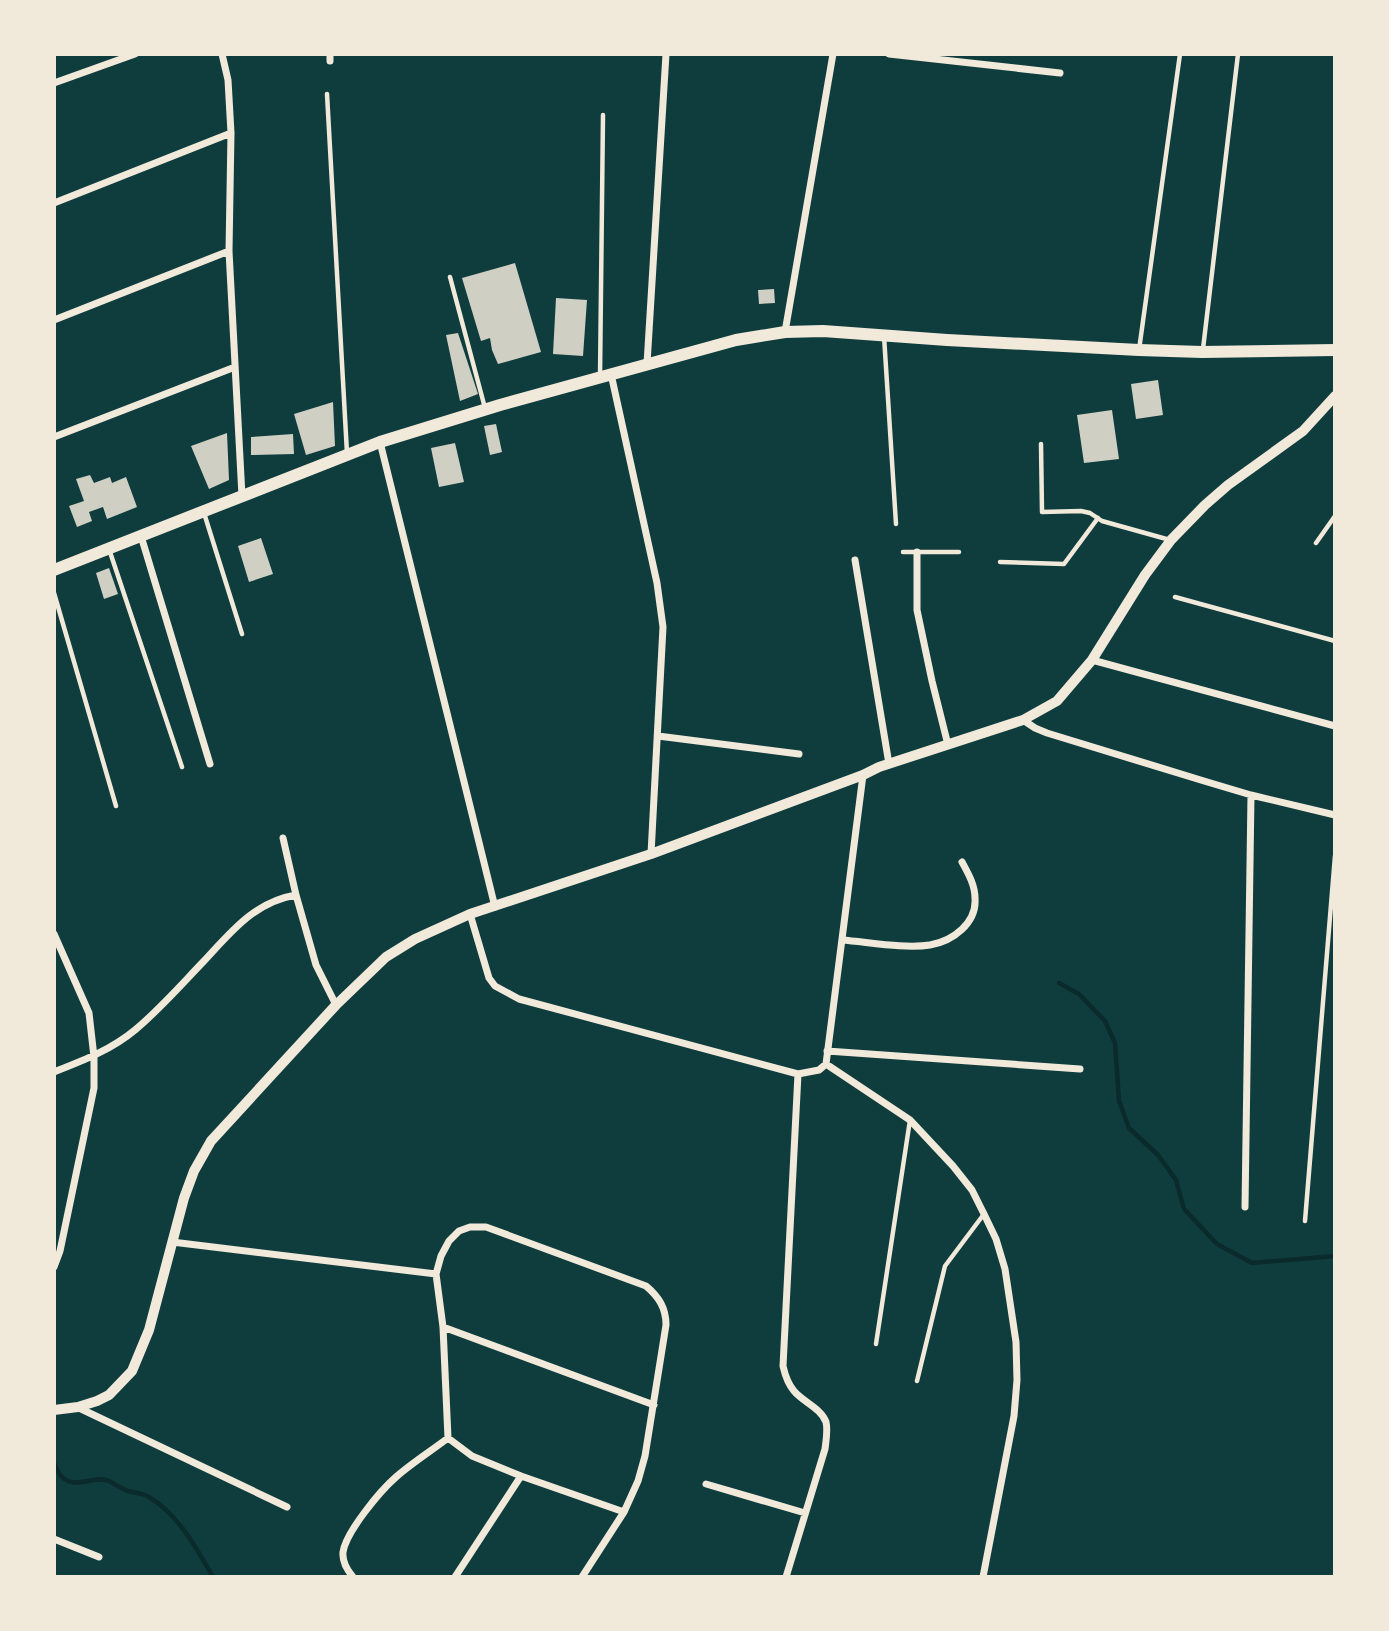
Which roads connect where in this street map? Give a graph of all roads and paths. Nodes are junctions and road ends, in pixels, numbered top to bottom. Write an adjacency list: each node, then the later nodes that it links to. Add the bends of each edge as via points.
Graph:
1 (135, 54): 11 (street)
2 (222, 54): 14 (street)
3 (666, 54): 24 (street)
4 (833, 54): 19 (street)
5 (889, 54): 9 (street)
6 (975, 54): 9 (lane)
7 (1180, 54): 22 (lane)
8 (1238, 54): 23 (lane)
9 (974, 64): 10 (street)
10 (1060, 73)
11 (54, 83)
12 (327, 94): 32 (lane)
13 (603, 115): 26 (lane)
14 (231, 133): 15 (street); 16 (street)
15 (54, 203)
16 (229, 251): 18 (street); 25 (street)
17 (450, 277): 28 (lane)
18 (54, 320)
19 (785, 332): 20 (main road); 24 (main road)
20 (884, 335): 22 (main road); 37 (lane)
21 (1335, 350): 23 (main road)
22 (1139, 351): 23 (main road)
23 (1202, 352)
24 (647, 364): 26 (main road)
25 (235, 367): 29 (street); 33 (street)
26 (605, 375): 28 (main road); 55 (street, via 657,583 663,627)
27 (1335, 396): 39 (street, via 1303,431 1228,485)
28 (485, 409): 30 (main road)
29 (54, 436)
30 (380, 442): 32 (main road); 70 (street)
31 (1041, 444): 36 (lane, via 1042,512 1081,511)
32 (347, 455): 33 (main road)
33 (242, 496): 34 (main road)
34 (204, 512): 38 (main road); 50 (lane)
35 (1335, 516): 40 (lane)
36 (1098, 518): 39 (lane); 46 (lane, via 1064,564)
37 (896, 524)
38 (141, 536): 41 (main road); 58 (street)
39 (1171, 540): 52 (street)
40 (1316, 543)
41 (109, 549): 47 (main road); 60 (lane)
42 (903, 552): 43 (lane)
43 (917, 552): 44 (lane); 56 (street, via 917,610)
44 (959, 552)
45 (855, 560): 59 (street)
46 (1000, 562)
47 (54, 570)
48 (54, 593): 63 (lane)
49 (1175, 597): 51 (lane)
50 (242, 634)
51 (1335, 641)
52 (1092, 660): 53 (street, via 1057,701); 54 (street)
53 (1023, 720): 56 (street); 62 (street, via 1047,733)
54 (1335, 726)
55 (657, 736): 57 (street); 66 (street)
56 (948, 745): 59 (street)
57 (799, 754)
58 (210, 764)
59 (889, 764): 61 (street)
60 (182, 767)
61 (863, 775): 66 (street); 73 (street)
62 (1251, 795): 64 (street); 83 (street)
63 (116, 806)
64 (1335, 815)
65 (283, 838): 69 (street)
66 (651, 854): 70 (street)
67 (1335, 856): 85 (lane)
68 (962, 862): 73 (street, via 976,895 975,908 966,925 947,940 911,946)
69 (296, 895): 75 (street, via 316,965); 77 (street, via 265,905 242,921 134,1031)
70 (495, 907): 71 (street)
71 (470, 914): 75 (street, via 386,957); 81 (street, via 489,978 506,993)
72 (54, 934): 74 (street)
73 (842, 940): 76 (street)
74 (56, 944): 77 (street, via 89,1013)
75 (336, 1005): 86 (street, via 211,1141 194,1171)
76 (828, 1051): 78 (street); 79 (street)
77 (94, 1056): 80 (street); 87 (street, via 89,1121)
78 (826, 1064): 81 (street); 82 (street)
79 (1080, 1069)
80 (54, 1072)
81 (797, 1074): 100 (street, via 783,1366 794,1390 825,1420 827,1431)
82 (910, 1119): 84 (street, via 953,1166); 90 (lane)
83 (1245, 1207)
84 (985, 1214): 91 (lane, via 945,1266); 107 (street, via 1005,1269 1017,1380)
85 (1305, 1222)
86 (172, 1242): 88 (street); 93 (street, via 149,1329 132,1371 109,1395)
87 (54, 1267)
88 (436, 1274): 89 (street); 92 (street, via 449,1241 459,1231 485,1227 646,1286 663,1304 666,1315)
89 (443, 1326): 92 (street); 95 (street)
90 (876, 1344)
91 (917, 1381)
92 (654, 1405): 99 (street, via 638,1481)
93 (78, 1407): 94 (street); 98 (street)
94 (54, 1410)
95 (448, 1438): 96 (street, via 472,1456); 103 (street, via 395,1478 346,1541 344,1562)
96 (521, 1476): 99 (street); 104 (street)
97 (706, 1484): 100 (street)
98 (287, 1507)
99 (624, 1512): 105 (street)
100 (805, 1513): 106 (street)
101 (54, 1539): 102 (street)
102 (99, 1557)
103 (353, 1577)
104 (455, 1577)
105 (582, 1577)
106 (786, 1577)
107 (983, 1577)

